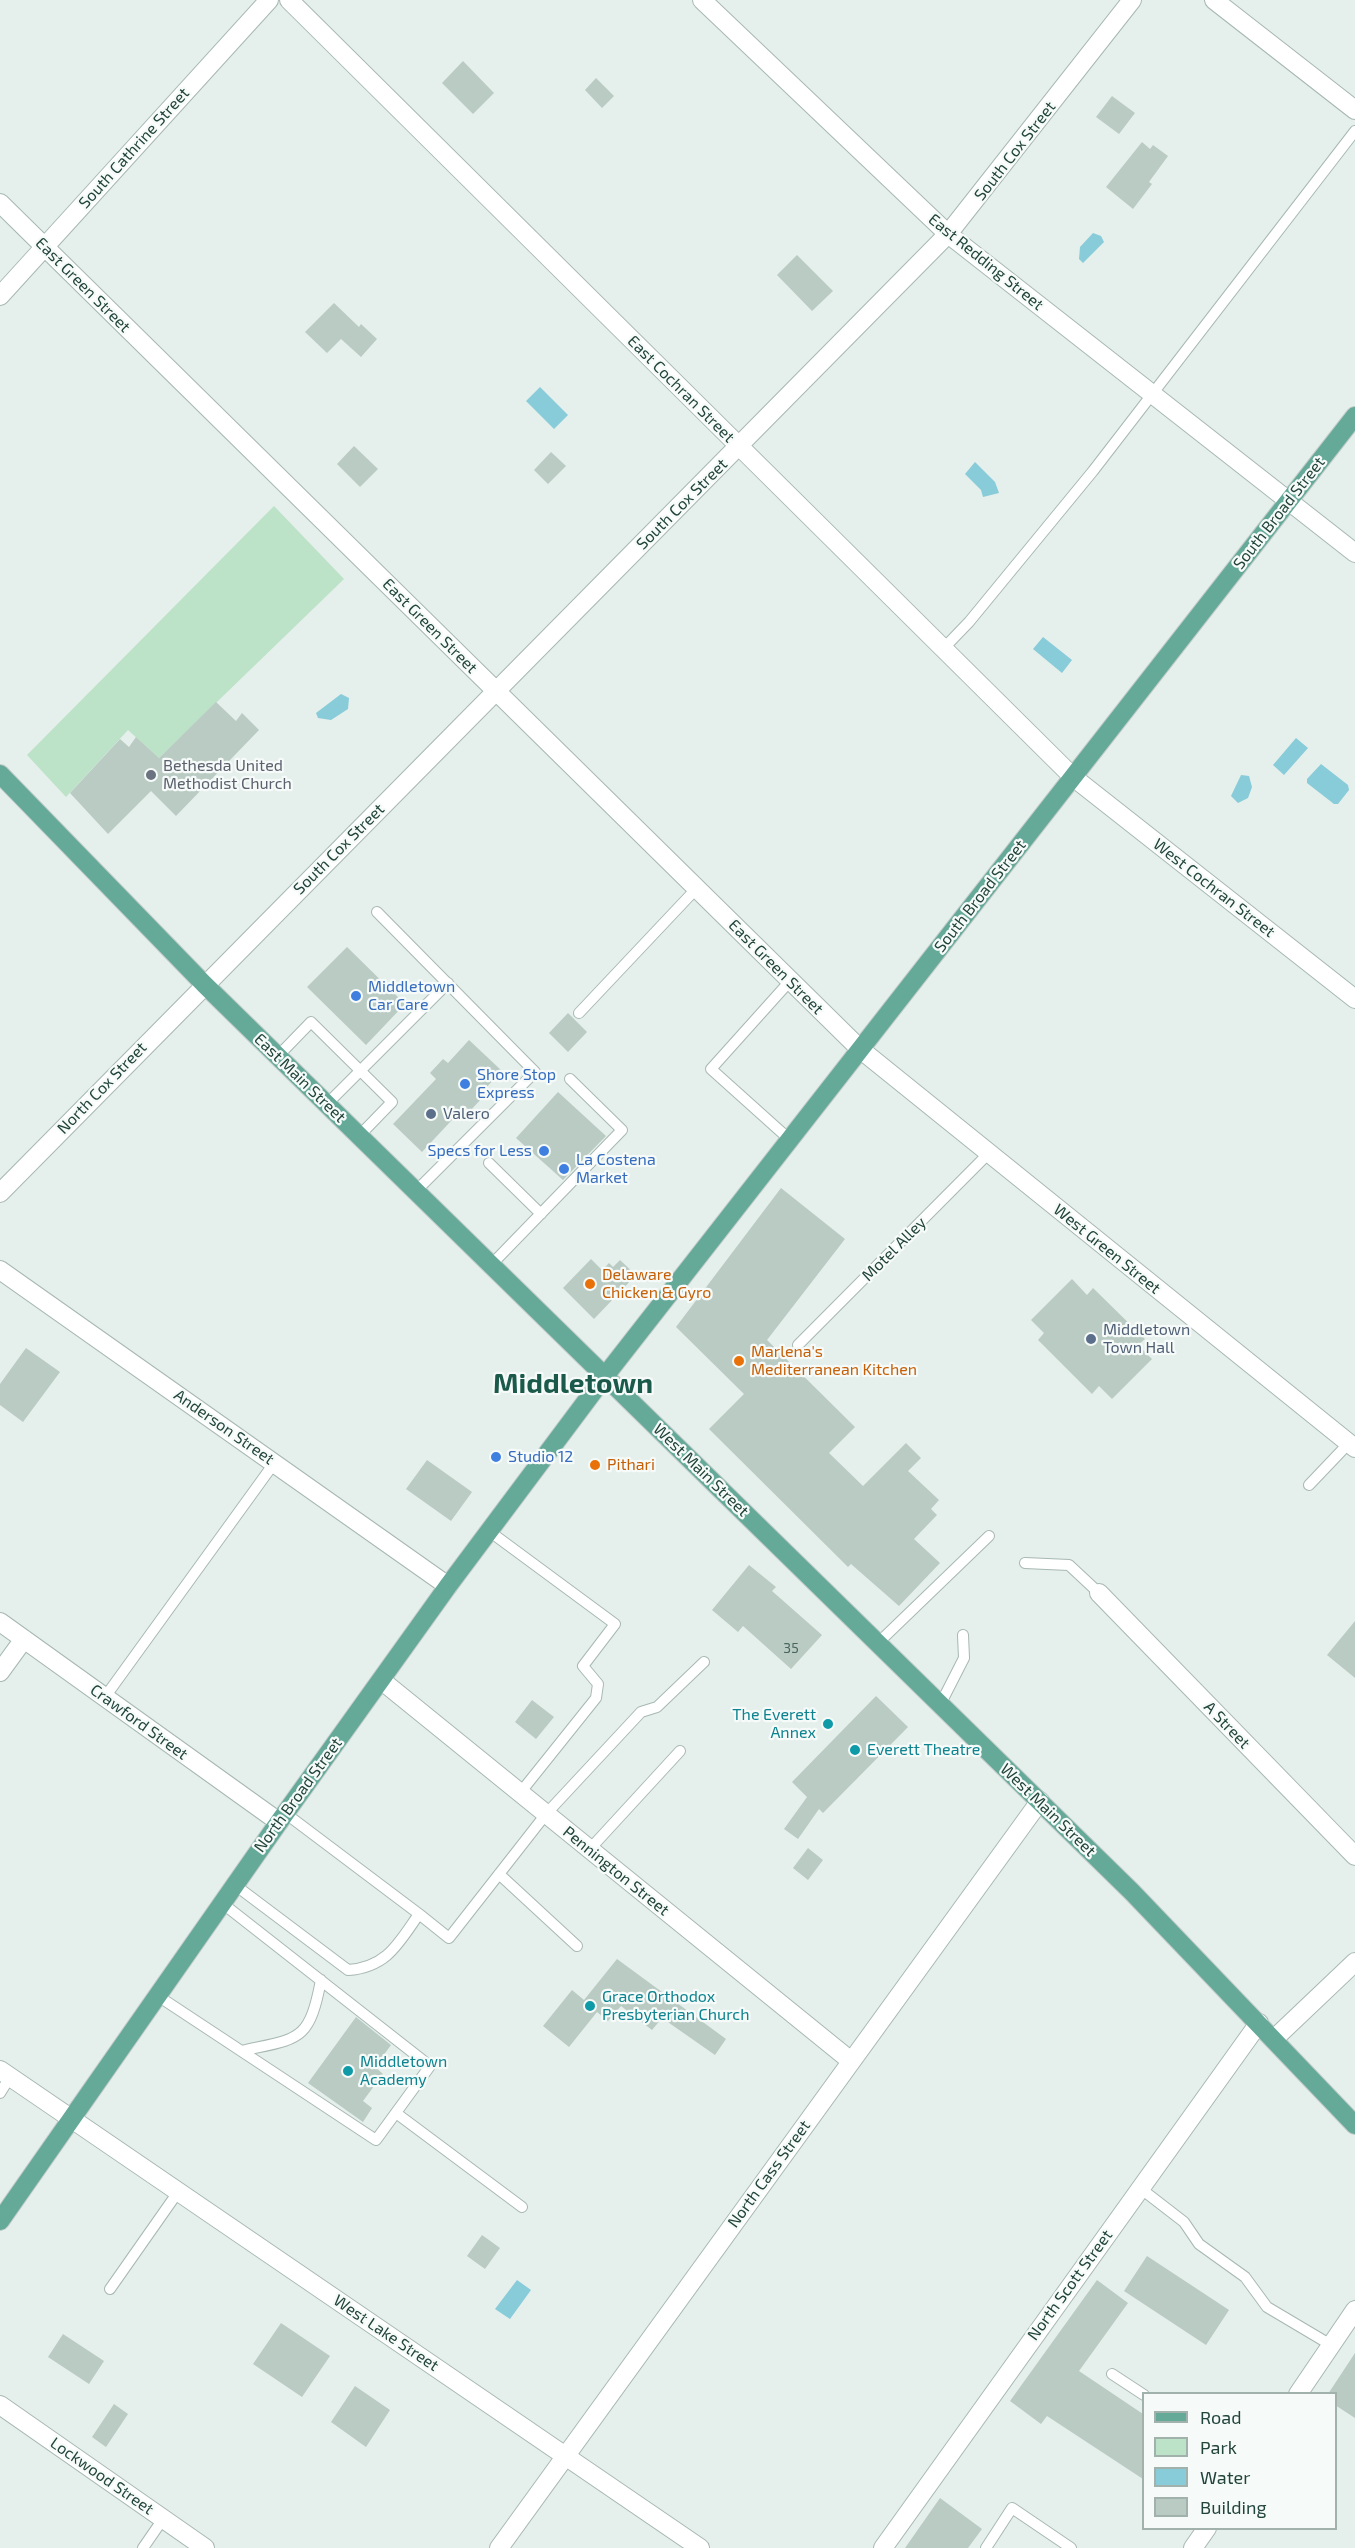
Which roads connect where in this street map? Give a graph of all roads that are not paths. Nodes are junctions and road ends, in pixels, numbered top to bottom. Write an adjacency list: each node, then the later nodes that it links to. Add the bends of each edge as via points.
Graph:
1 (269, 0): 10 (street, South Cathrine Street)
2 (289, 0): 14 (street, East Cochran Street)
3 (702, 0): 9 (street, East Redding Street)
4 (1132, 0): 9 (street, South Cox Street)
5 (1214, 0): 6 (street)
6 (1355, 110)
7 (1355, 131): 12 (lane)
8 (0, 203): 10 (street, East Green Street)
9 (948, 234): 12 (street, East Redding Street); 14 (street, South Cox Street)
10 (44, 246): 11 (street, South Cathrine Street); 18 (street, East Green Street)
11 (0, 296)
12 (1151, 393): 15 (street, East Redding Street); 17 (lane, via 1094,471)
13 (1355, 416): 15 (main road, South Broad Street)
14 (739, 446): 17 (street, East Cochran Street); 18 (street, South Cox Street)
15 (1289, 501): 16 (street, East Redding Street); 20 (main road, South Broad Street)
16 (1355, 552)
17 (943, 649): 20 (street, East Cochran Street)
18 (496, 692): 21 (street, East Green Street); 25 (street, South Cox Street)
19 (0, 774): 25 (main road, East Main Street)
20 (1073, 777): 26 (street, West Cochran Street); 28 (main road, South Broad Street)
21 (696, 889): 23 (street, East Green Street); 27 (lane)
22 (377, 912): 24 (lane)
23 (790, 981): 28 (street, East Green Street); 34 (lane, via 711,1069)
24 (448, 983): 30 (lane); 37 (lane, via 535,1072)
25 (204, 984): 29 (main road, East Main Street); 38 (street, North Cox Street)
26 (1355, 999)
27 (579, 1013)
28 (860, 1049): 34 (main road, South Broad Street); 35 (street, West Green Street)
29 (278, 1056): 30 (lane, via 311,1022); 32 (main road, East Main Street)
30 (360, 1071): 32 (lane); 33 (lane, via 392,1102)
31 (570, 1079): 39 (lane, via 622,1130)
32 (327, 1104): 33 (main road, East Main Street)
33 (359, 1136): 37 (main road, East Main Street)
34 (789, 1139): 43 (main road, South Broad Street)
35 (989, 1153): 42 (lane, Motel Alley); 44 (street, West Green Street)
36 (489, 1163): 39 (lane)
37 (416, 1191): 40 (main road, East Main Street)
38 (0, 1193)
39 (540, 1214): 40 (lane)
40 (491, 1265): 43 (main road, East Main Street)
41 (0, 1270): 45 (street, Anderson Street)
42 (798, 1346)
43 (605, 1376): 47 (main road, North Broad Street); 55 (main road, West Main Street)
44 (1352, 1445): 46 (lane)
45 (275, 1462): 50 (street, Anderson Street); 59 (lane)
46 (1309, 1485)
47 (489, 1531): 50 (main road, North Broad Street); 62 (lane, via 615,1624 583,1666 598,1684 596,1698)
48 (989, 1536): 55 (lane)
49 (1025, 1563): 51 (lane, via 1069,1565)
50 (448, 1586): 58 (main road, North Broad Street)
51 (1099, 1593): 67 (street, A Street)
52 (0, 1622): 54 (street, Crawford Street)
53 (963, 1635): 60 (lane, via 964,1658)
54 (24, 1639): 57 (street); 59 (street, Crawford Street)
55 (878, 1643): 60 (main road, West Main Street)
56 (704, 1662): 64 (lane, via 657,1707 641,1712)
57 (0, 1672)
58 (381, 1680): 62 (street, Pennington Street); 65 (main road, North Broad Street)
59 (105, 1697): 65 (street, Crawford Street)
60 (940, 1705): 63 (main road, West Main Street)
61 (680, 1751): 66 (lane)
62 (520, 1793): 64 (street, Pennington Street)
63 (1040, 1801): 76 (main road, West Main Street); 79 (street, North Cass Street)
64 (546, 1815): 66 (street, Pennington Street); 68 (lane)
65 (282, 1817): 69 (main road, North Broad Street); 71 (lane)
66 (589, 1850): 79 (street, Pennington Street)
67 (1355, 1856)
68 (499, 1874): 71 (lane, via 449,1938); 72 (lane)
69 (235, 1885): 70 (main road, North Broad Street); 71 (lane, via 348,1970 369,1968 396,1947)
70 (222, 1903): 74 (lane); 75 (main road, North Broad Street)
71 (419, 1914)
72 (577, 1946)
73 (1355, 1962): 77 (street)
74 (321, 1980): 78 (lane, via 315,2012 307,2029 293,2039); 82 (lane, via 430,2066)
75 (158, 1996): 78 (lane); 83 (main road, North Broad Street)
76 (1259, 2023): 77 (main road, West Main Street); 85 (street, North Scott Street)
77 (1274, 2039): 84 (main road, West Main Street)
78 (241, 2051): 82 (lane, via 376,2140)
79 (850, 2061): 96 (street, North Cass Street)
80 (5, 2074): 81 (lane); 83 (street, West Lake Street)
81 (0, 2093)
82 (396, 2113): 87 (lane)
83 (70, 2120): 86 (street, West Lake Street); 88 (main road, North Broad Street)
84 (1355, 2125)
85 (1140, 2188): 91 (lane, via 1184,2222 1199,2244 1245,2277 1267,2307); 103 (street, North Scott Street)
86 (178, 2192): 89 (lane); 96 (street, West Lake Street)
87 (522, 2207)
88 (0, 2221)
89 (110, 2289)
90 (1355, 2310): 91 (street)
91 (1331, 2345): 93 (street)
92 (1112, 2374): 94 (lane)
93 (1300, 2392)
94 (1142, 2394)
95 (0, 2405): 97 (street, Lockwood Street)
96 (565, 2454): 101 (street, North Cass Street); 102 (street, West Lake Street)
97 (163, 2518): 99 (lane); 100 (street, Lockwood Street)
98 (1206, 2530): 106 (street)
99 (143, 2548)
100 (205, 2548)
101 (499, 2548)
102 (700, 2548)
103 (883, 2548)
104 (986, 2548): 105 (lane, via 1012,2508)
105 (1071, 2548)
106 (1194, 2548)

